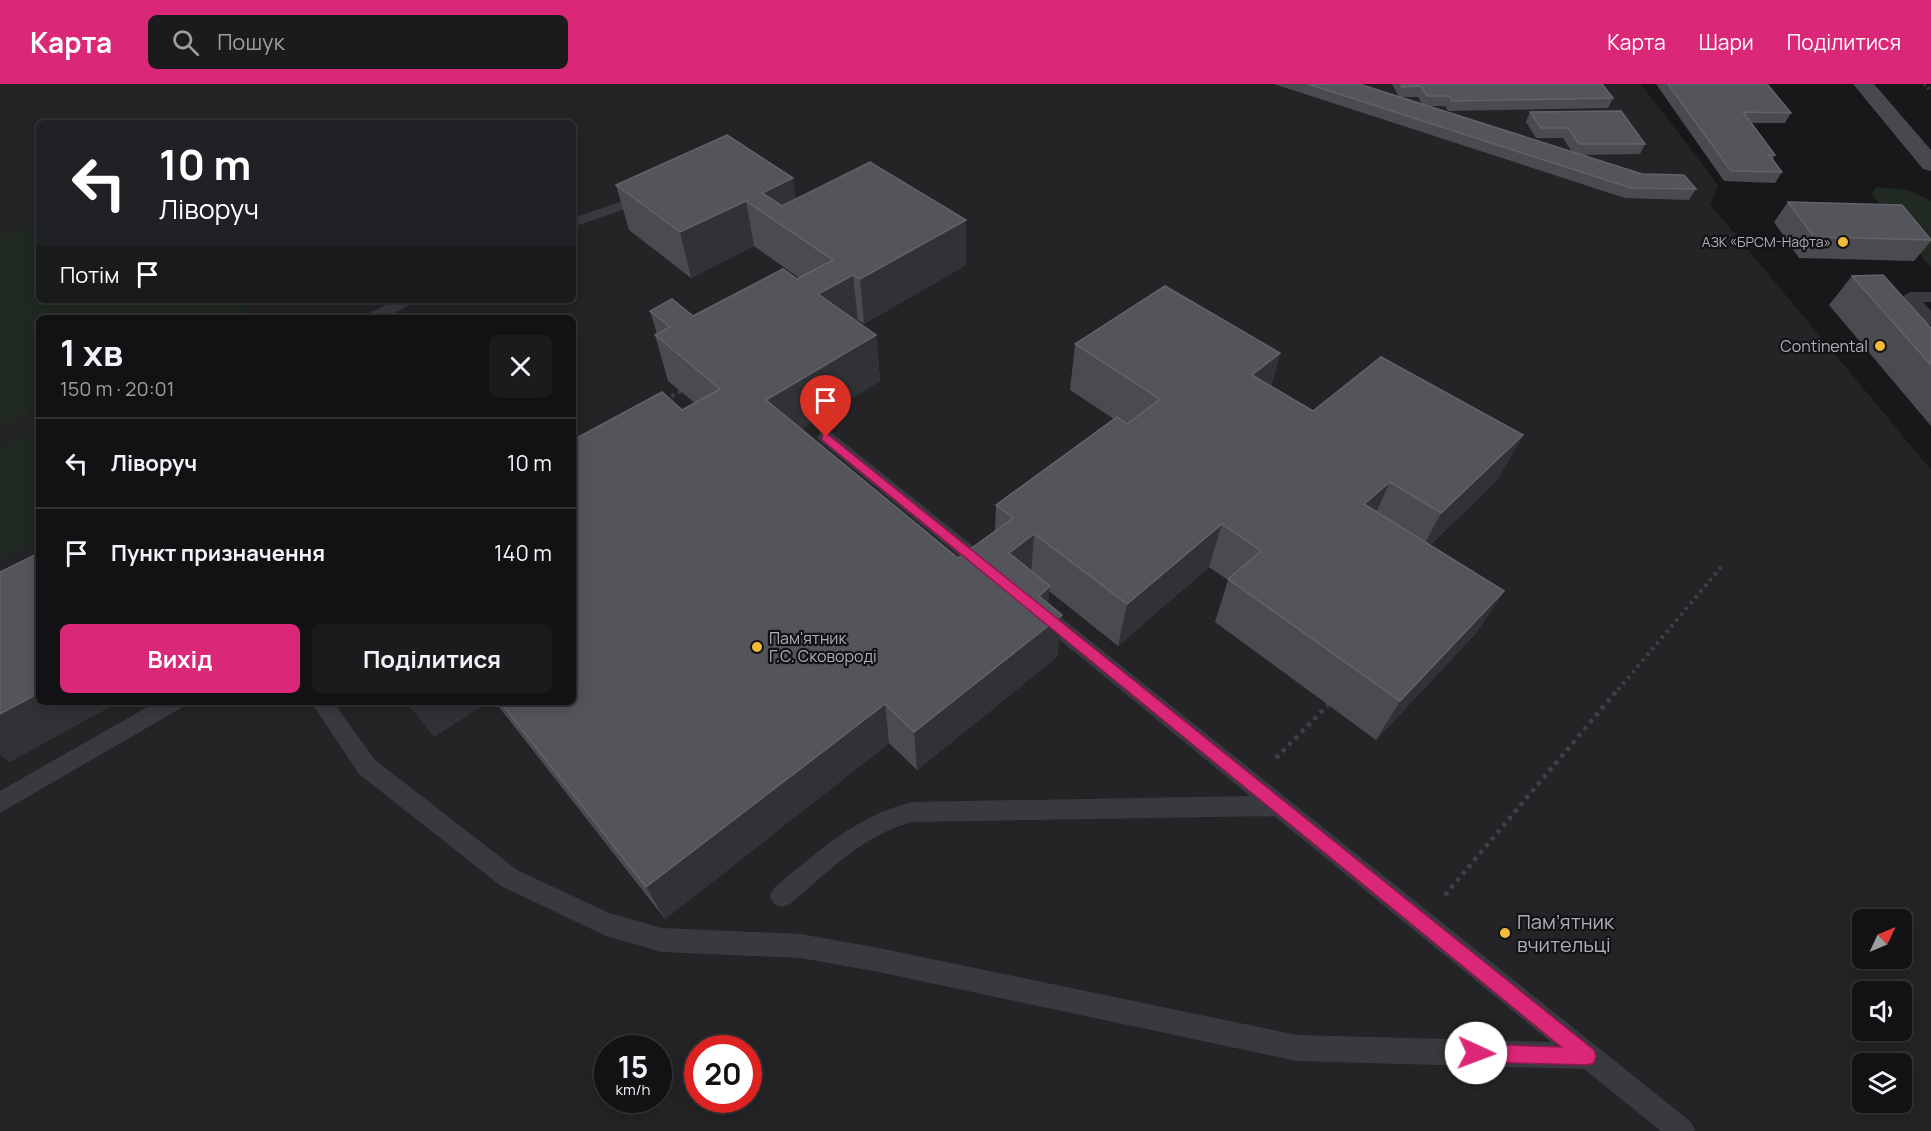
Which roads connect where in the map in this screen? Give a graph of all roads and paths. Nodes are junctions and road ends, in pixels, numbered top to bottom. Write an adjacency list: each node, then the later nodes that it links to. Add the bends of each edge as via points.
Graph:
1 (1863, 84): 4 (street)
2 (1924, 84): 3 (path)
3 (1931, 91)
4 (1931, 164)
5 (663, 192): 6 (lane)
6 (576, 222)
7 (1931, 297): 10 (lane, via 1910,297)
8 (402, 303): 9 (lane)
9 (377, 315)
10 (1931, 320)
11 (681, 391): 12 (path)
12 (659, 404)
13 (826, 437): 15 (lane)
14 (1722, 566): 24 (path)
15 (1003, 582)
16 (1021, 597): 20 (lane)
17 (169, 705): 21 (lane)
18 (323, 705): 25 (lane, via 367,767 509,878 606,924 662,940 800,946 1297,1048)
19 (1328, 705): 20 (path)
20 (1250, 784): 22 (lane)
21 (0, 803)
22 (1277, 806): 23 (lane, via 891,815 867,826); 24 (lane)
23 (782, 896)
24 (1422, 923): 25 (lane)
25 (1587, 1056): 26 (lane)
26 (1682, 1131)

